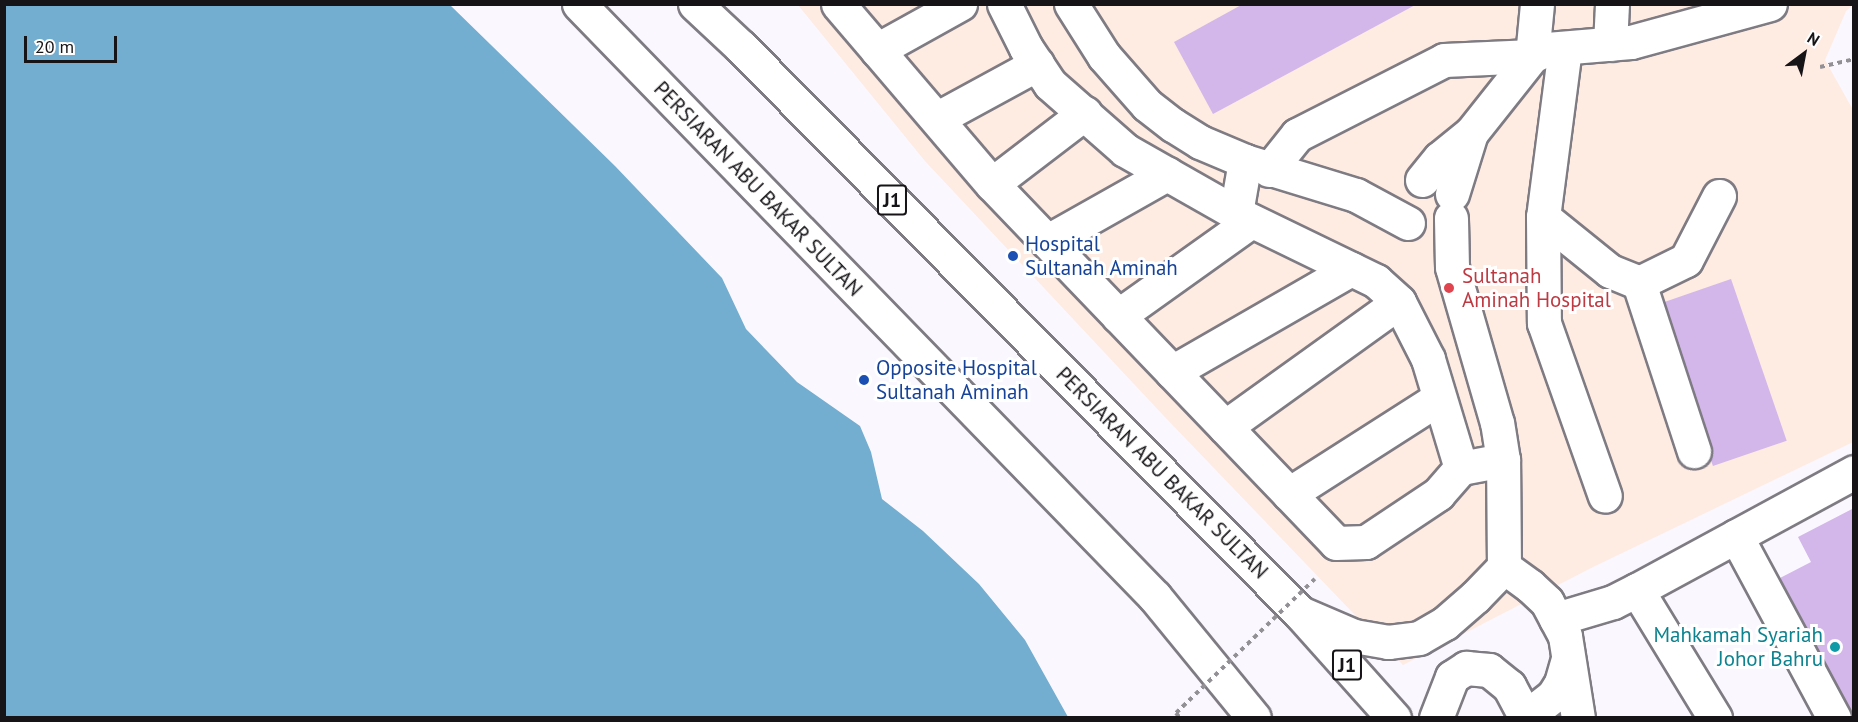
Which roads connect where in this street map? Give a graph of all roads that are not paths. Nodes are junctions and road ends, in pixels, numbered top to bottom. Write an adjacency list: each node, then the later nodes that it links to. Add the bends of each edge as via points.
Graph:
1 (579, 4): 49 (main road, PERSIARAN ABU BAKAR SULTAN, via 1155,597)
2 (695, 4): 46 (main road, PERSIARAN ABU BAKAR SULTAN / J1)
3 (838, 4): 12 (main road)
4 (960, 4): 12 (main road)
5 (1004, 4): 14 (main road)
6 (1071, 4): 18 (main road, via 1104,56 1147,105 1200,142)
7 (1537, 4): 13 (main road)
8 (1612, 4): 10 (main road)
9 (1770, 4): 10 (main road, via 1631,42)
10 (1610, 44): 11 (main road)
11 (1565, 48): 13 (main road, via 1547,49); 26 (main road)
12 (877, 50): 16 (main road)
13 (1532, 56): 17 (main road); 18 (main road, via 1444,60 1296,135)
14 (1037, 64): 15 (main road, via 1050,84); 16 (main road)
15 (1085, 113): 19 (main road, via 1125,150); 20 (main road)
16 (938, 118): 20 (main road)
17 (1471, 133): 21 (main road); 24 (main road)
18 (1257, 166): 22 (main road); 25 (main road)
19 (1167, 174): 25 (main road); 28 (main road)
20 (992, 184): 28 (main road)
21 (1414, 185): 22 (main road); 24 (main road, via 1439,182); 27 (main road, via 1401,207)
22 (1356, 195): 27 (main road)
23 (1719, 196): 31 (main road, via 1686,260)
24 (1451, 206): 27 (main road, via 1439,230); 29 (main road)
25 (1244, 217): 30 (main road); 33 (main road)
26 (1543, 217): 31 (main road, via 1610,271); 42 (main road, via 1544,323)
27 (1415, 228): 29 (main road)
28 (1048, 241): 33 (main road)
29 (1452, 267): 38 (main road, via 1497,423)
30 (1351, 269): 32 (main road, via 1376,281); 34 (main road)
31 (1639, 283): 37 (main road)
32 (1399, 302): 35 (main road, via 1428,359); 36 (main road)
33 (1118, 316): 34 (main road)
34 (1173, 372): 36 (main road)
35 (1439, 398): 39 (main road); 41 (main road)
36 (1225, 427): 41 (main road)
37 (1694, 451)
38 (1503, 460): 39 (main road); 44 (main road)
39 (1461, 468): 41 (main road, via 1438,495 1366,542 1336,543)
40 (1854, 472): 43 (main road)
41 (1288, 494)
42 (1605, 496)
43 (1736, 536): 45 (main road); 55 (main road)
44 (1504, 567): 46 (main road, via 1452,616 1419,638 1388,642 1354,636); 47 (main road, via 1547,602)
45 (1637, 590): 47 (main road, via 1613,602); 54 (main road)
46 (1300, 613): 50 (main road, PERSIARAN ABU BAKAR SULTAN / J1)
47 (1556, 619): 48 (main road, via 1565,636)
48 (1568, 659): 52 (main road, via 1562,683 1553,696); 53 (main road)
49 (1254, 717)
50 (1394, 717)
51 (1436, 717): 52 (main road, via 1452,677 1466,668 1489,670 1509,686)
52 (1526, 717)
53 (1578, 717)
54 (1715, 717)
55 (1834, 717)

